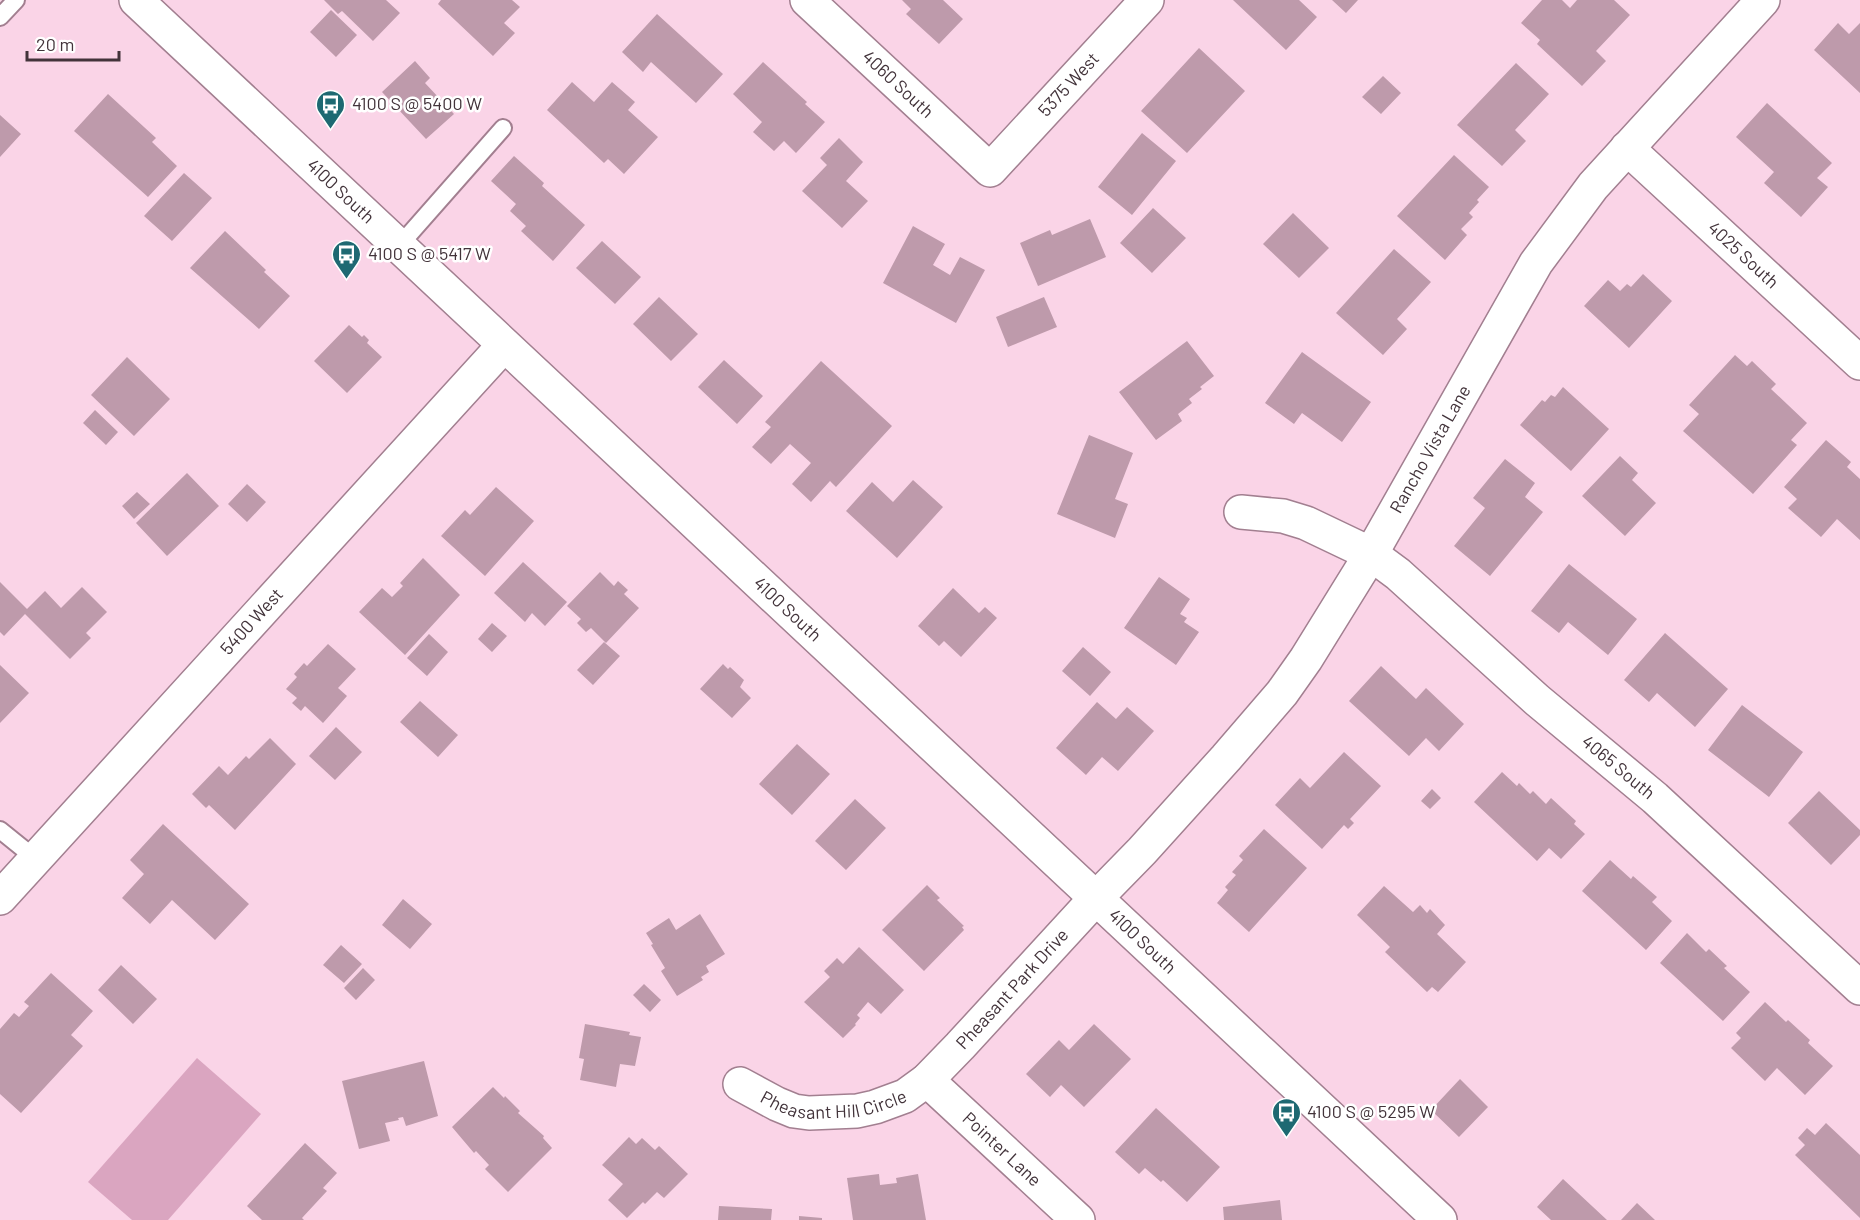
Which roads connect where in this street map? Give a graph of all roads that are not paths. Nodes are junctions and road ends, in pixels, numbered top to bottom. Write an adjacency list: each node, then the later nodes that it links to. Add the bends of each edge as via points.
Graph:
1 (16, 0): 6 (lane)
2 (136, 0): 10 (street, 4100 South)
3 (807, 0): 9 (street, 4060 South)
4 (1147, 0): 9 (street, 5375 West)
5 (1763, 0): 8 (street, Rancho Vista Lane)
6 (0, 17)
7 (502, 128): 10 (lane)
8 (1627, 147): 12 (street, 4025 South); 14 (street, Rancho Vista Lane, via 1536,263)
9 (990, 170)
10 (399, 246): 11 (street, 4100 South)
11 (504, 345): 16 (street, 5400 West); 17 (street, 4100 South)
12 (1860, 363)
13 (1241, 512): 14 (street, 4065 South, via 1283,516)
14 (1371, 554): 17 (street, Rancho Vista Lane, via 1282,693); 19 (street, 4065 South, via 1655,798)
15 (0, 830): 16 (lane)
16 (36, 859): 18 (street, 5400 West)
17 (1097, 897): 20 (street, Pheasant Park Drive); 23 (street, 4100 South)
18 (0, 898)
19 (1860, 988)
20 (927, 1080): 21 (street, Pheasant Hill Circle, via 905,1096 875,1107 809,1113 777,1104); 22 (street, Pointer Lane)
21 (740, 1084)
22 (1078, 1220)
23 (1440, 1220)

